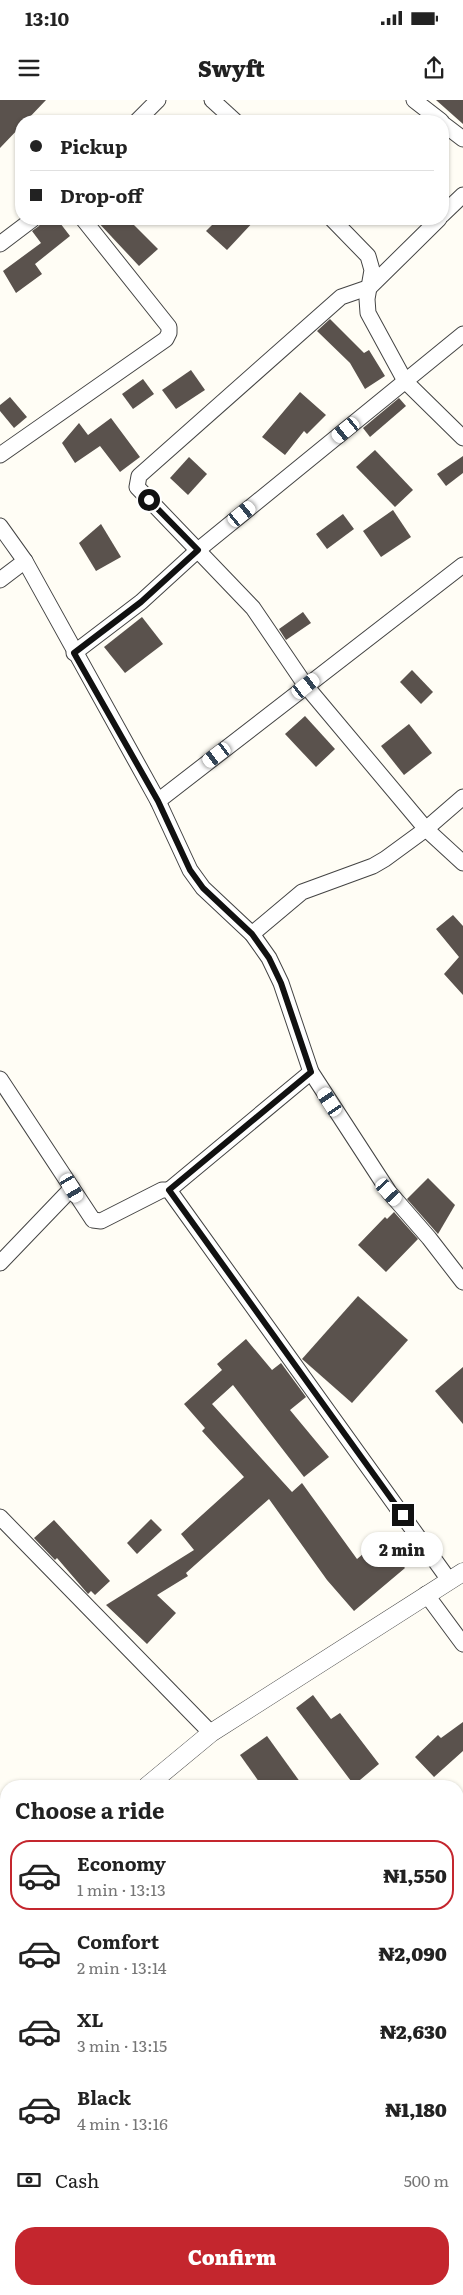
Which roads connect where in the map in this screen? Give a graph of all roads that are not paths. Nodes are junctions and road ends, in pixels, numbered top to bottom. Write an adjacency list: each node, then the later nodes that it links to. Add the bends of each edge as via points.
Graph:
1 (158, 100): 4 (street)
2 (212, 100): 5 (street)
3 (414, 100): 6 (street)
4 (143, 115)
5 (228, 115)
6 (433, 115)
7 (449, 128): 8 (street)
8 (463, 139)
9 (463, 195): 10 (street)
10 (449, 208)
11 (25, 225): 15 (street)
12 (88, 225): 22 (street, via 169,327 169,333 166,339)
13 (338, 225): 16 (street, via 368,256 372,270)
14 (433, 225): 16 (street)
15 (0, 244)
16 (370, 287): 17 (street); 18 (street)
17 (341, 297): 18 (street); 24 (street, via 139,476 137,487)
18 (368, 313): 20 (street)
19 (463, 334): 20 (street)
20 (405, 382): 21 (street); 24 (street)
21 (463, 438)
22 (0, 455)
23 (0, 526): 25 (street)
24 (198, 550): 28 (street, via 148,597); 29 (street, via 253,608)
25 (25, 561): 27 (street); 28 (street)
26 (463, 564): 29 (street)
27 (0, 580)
28 (74, 653): 31 (street)
29 (306, 686): 31 (street); 32 (street)
30 (463, 797): 32 (street)
31 (158, 801): 34 (street, via 190,870 203,888)
32 (426, 829): 33 (street); 34 (street, via 373,866 302,892)
33 (463, 862)
34 (252, 934): 35 (street, via 281,983)
35 (311, 1072): 38 (street); 40 (street, via 389,1192)
36 (0, 1079): 37 (street)
37 (72, 1188): 38 (street, via 88,1216 100,1221 162,1190); 39 (street)
38 (169, 1190): 42 (street)
39 (0, 1263)
40 (463, 1282)
41 (1, 1519): 45 (street)
42 (456, 1576): 43 (street)
43 (426, 1594): 44 (street); 45 (street)
44 (463, 1644)
45 (211, 1733): 46 (street)
46 (157, 1780)

